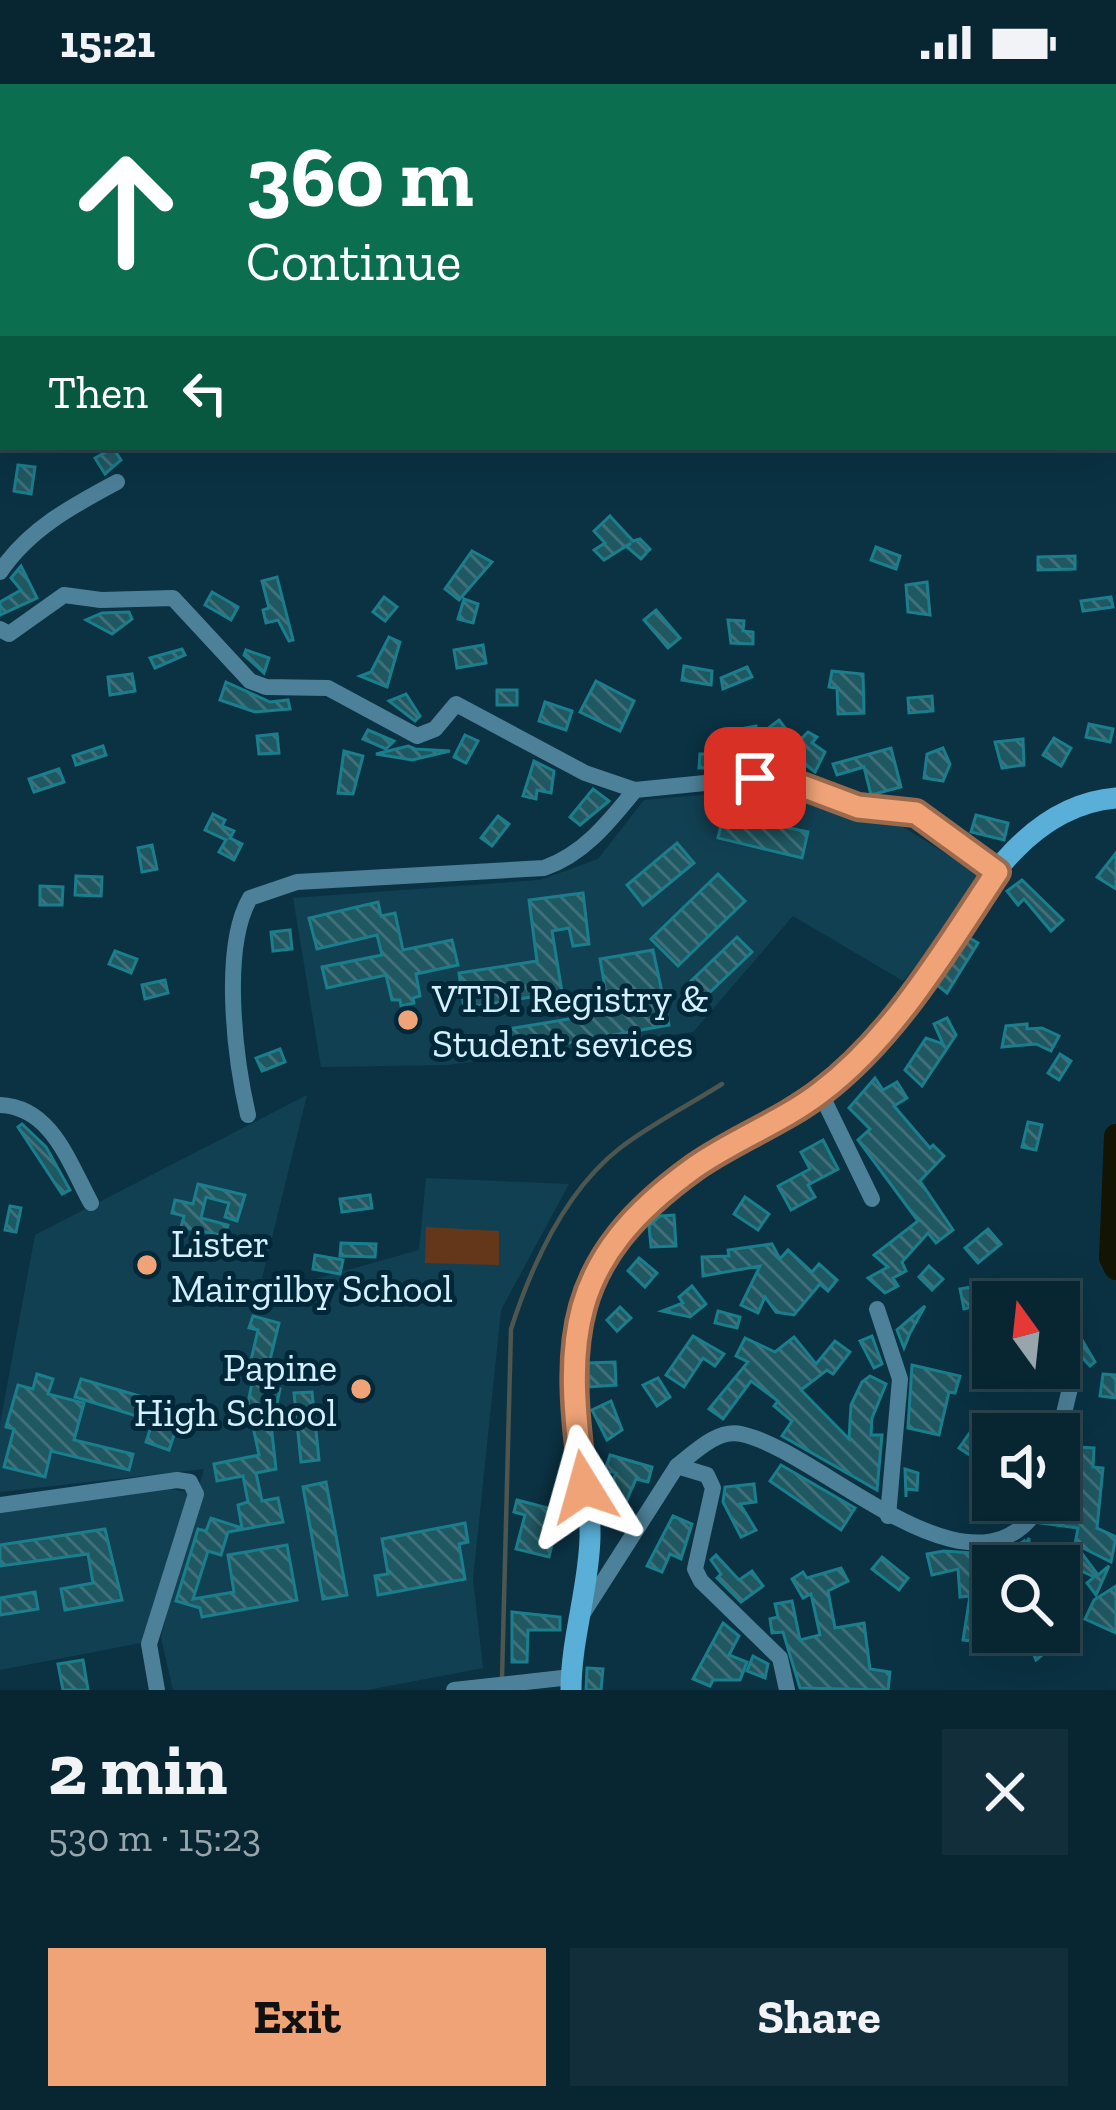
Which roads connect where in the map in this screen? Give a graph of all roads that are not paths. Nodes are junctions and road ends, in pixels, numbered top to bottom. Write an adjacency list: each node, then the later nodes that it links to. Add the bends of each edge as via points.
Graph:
1 (117, 482): 2 (street, via 42,526)
2 (0, 572)
3 (0, 629): 4 (street, via 8,634 64,595 172,598 250,681 328,688 417,736 435,729 456,704)
4 (635, 790): 6 (street, via 755,778 794,783 858,807 916,813); 9 (street, via 591,842 544,868 297,882 250,898 238,919 236,1018)
5 (1116, 798): 6 (main road, via 1045,821)
6 (997, 872): 7 (main road, via 878,1040)
7 (820, 1093): 10 (street); 17 (main road, via 694,1168 613,1242 587,1290 571,1360 590,1534)
8 (0, 1105): 11 (street, via 34,1113)
9 (248, 1115)
10 (872, 1199)
11 (91, 1202)
12 (877, 1309): 15 (street, via 900,1379)
13 (677, 1466): 15 (street, via 711,1439 739,1432 816,1468); 17 (street); 21 (street, via 707,1474 713,1488 695,1569 780,1658)
14 (0, 1505): 19 (street, via 190,1482 196,1494 148,1644)
15 (888, 1516): 16 (street, via 964,1540 1000,1538)
16 (1032, 1521)
17 (574, 1626): 18 (main road)
18 (572, 1683): 20 (street)
19 (157, 1690)
20 (454, 1690)
21 (787, 1690)

